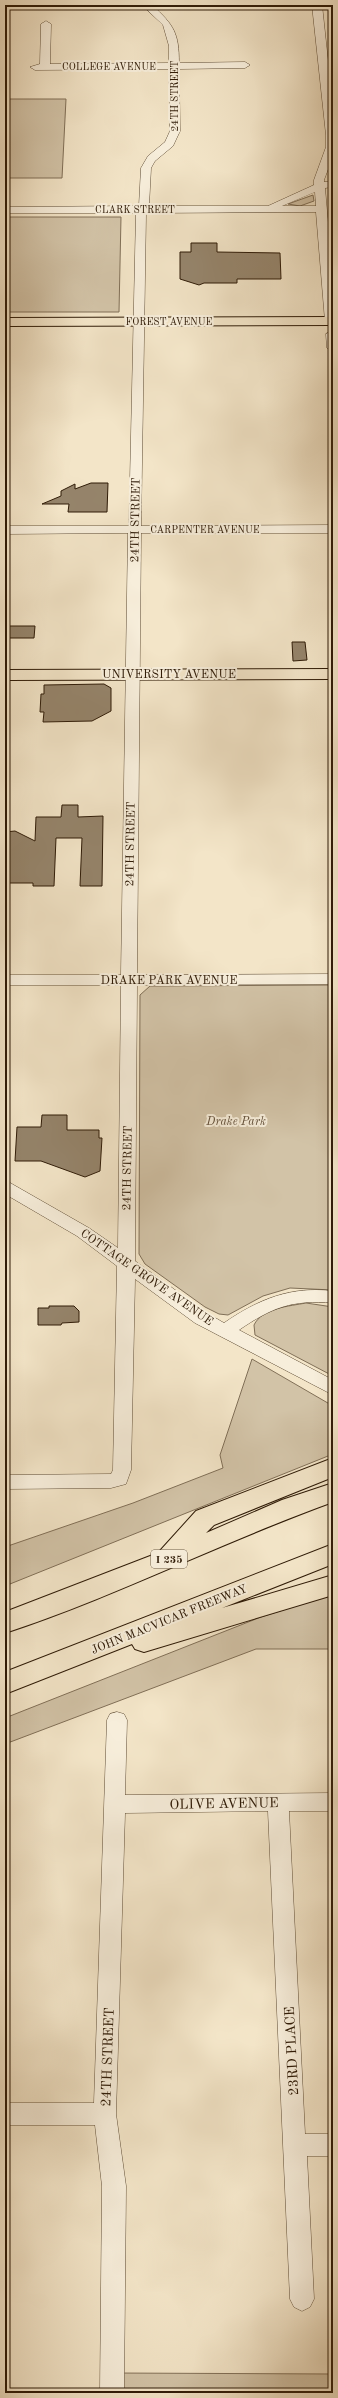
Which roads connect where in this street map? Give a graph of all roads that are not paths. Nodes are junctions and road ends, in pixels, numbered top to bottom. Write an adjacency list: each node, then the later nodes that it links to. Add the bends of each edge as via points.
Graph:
1 (147, 5): 5 (street, 24TH STREET, via 167,24 174,46)
2 (317, 5): 7 (street, via 331,135 331,147 319,180)
3 (46, 24): 5 (street, COLLEGE AVENUE, via 40,67)
4 (245, 65): 5 (street, COLLEGE AVENUE)
5 (174, 66): 8 (street, 24TH STREET, via 175,131 172,141 145,170)
6 (333, 184): 7 (street, CLARK STREET)
7 (320, 186): 9 (street, CLARK STREET); 10 (street)
8 (142, 209): 9 (street, CLARK STREET); 11 (street, CLARK STREET); 12 (street, 24TH STREET)
9 (265, 209): 10 (street, CLARK STREET)
10 (321, 209): 14 (street)
11 (5, 210)
12 (138, 321): 13 (main road, FOREST AVENUE); 14 (main road, FOREST AVENUE); 17 (street, 24TH STREET)
13 (5, 322)
14 (332, 325): 15 (street)
15 (333, 348)
16 (333, 528): 17 (street, CARPENTER AVENUE)
17 (135, 529): 18 (street, CARPENTER AVENUE); 19 (street, 24TH STREET)
18 (5, 530)
19 (132, 674): 20 (main road, UNIVERSITY AVENUE); 21 (main road, UNIVERSITY AVENUE); 24 (street, 24TH STREET)
20 (333, 674)
21 (5, 675)
22 (333, 979): 24 (street, DRAKE PARK AVENUE)
23 (5, 980): 24 (street, DRAKE PARK AVENUE)
24 (129, 980): 26 (street, 24TH STREET)
25 (8, 1190): 26 (street, COTTAGE GROVE AVENUE, via 80,1230)
26 (126, 1264): 28 (street, COTTAGE GROVE AVENUE, via 174,1300); 31 (street, 24TH STREET, via 122,1470 119,1479)
27 (333, 1297): 28 (street, via 316,1295 282,1298 251,1312)
28 (225, 1331): 29 (street, COTTAGE GROVE AVENUE)
29 (333, 1388)
30 (333, 1466): 34 (main road, via 205,1518)
31 (5, 1482)
32 (333, 1492): 34 (main road, I 235, via 291,1507)
33 (333, 1554): 37 (main road, JOHN MACVICAR FREEWAY)
34 (163, 1562): 36 (main road, I 235)
35 (333, 1585): 37 (main road)
36 (5, 1623)
37 (5, 1684)
38 (117, 1720): 41 (street, 24TH STREET)
39 (278, 1802): 40 (street, OLIVE AVENUE); 41 (street, OLIVE AVENUE); 44 (street, 23RD PLACE)
40 (333, 1802)
41 (115, 1804): 43 (street, 24TH STREET)
42 (5, 2114): 43 (street)
43 (105, 2114): 47 (street, 24TH STREET, via 114,2186)
44 (296, 2145): 45 (street); 46 (street, 23RD PLACE)
45 (333, 2145)
46 (302, 2299)
47 (112, 2393)

